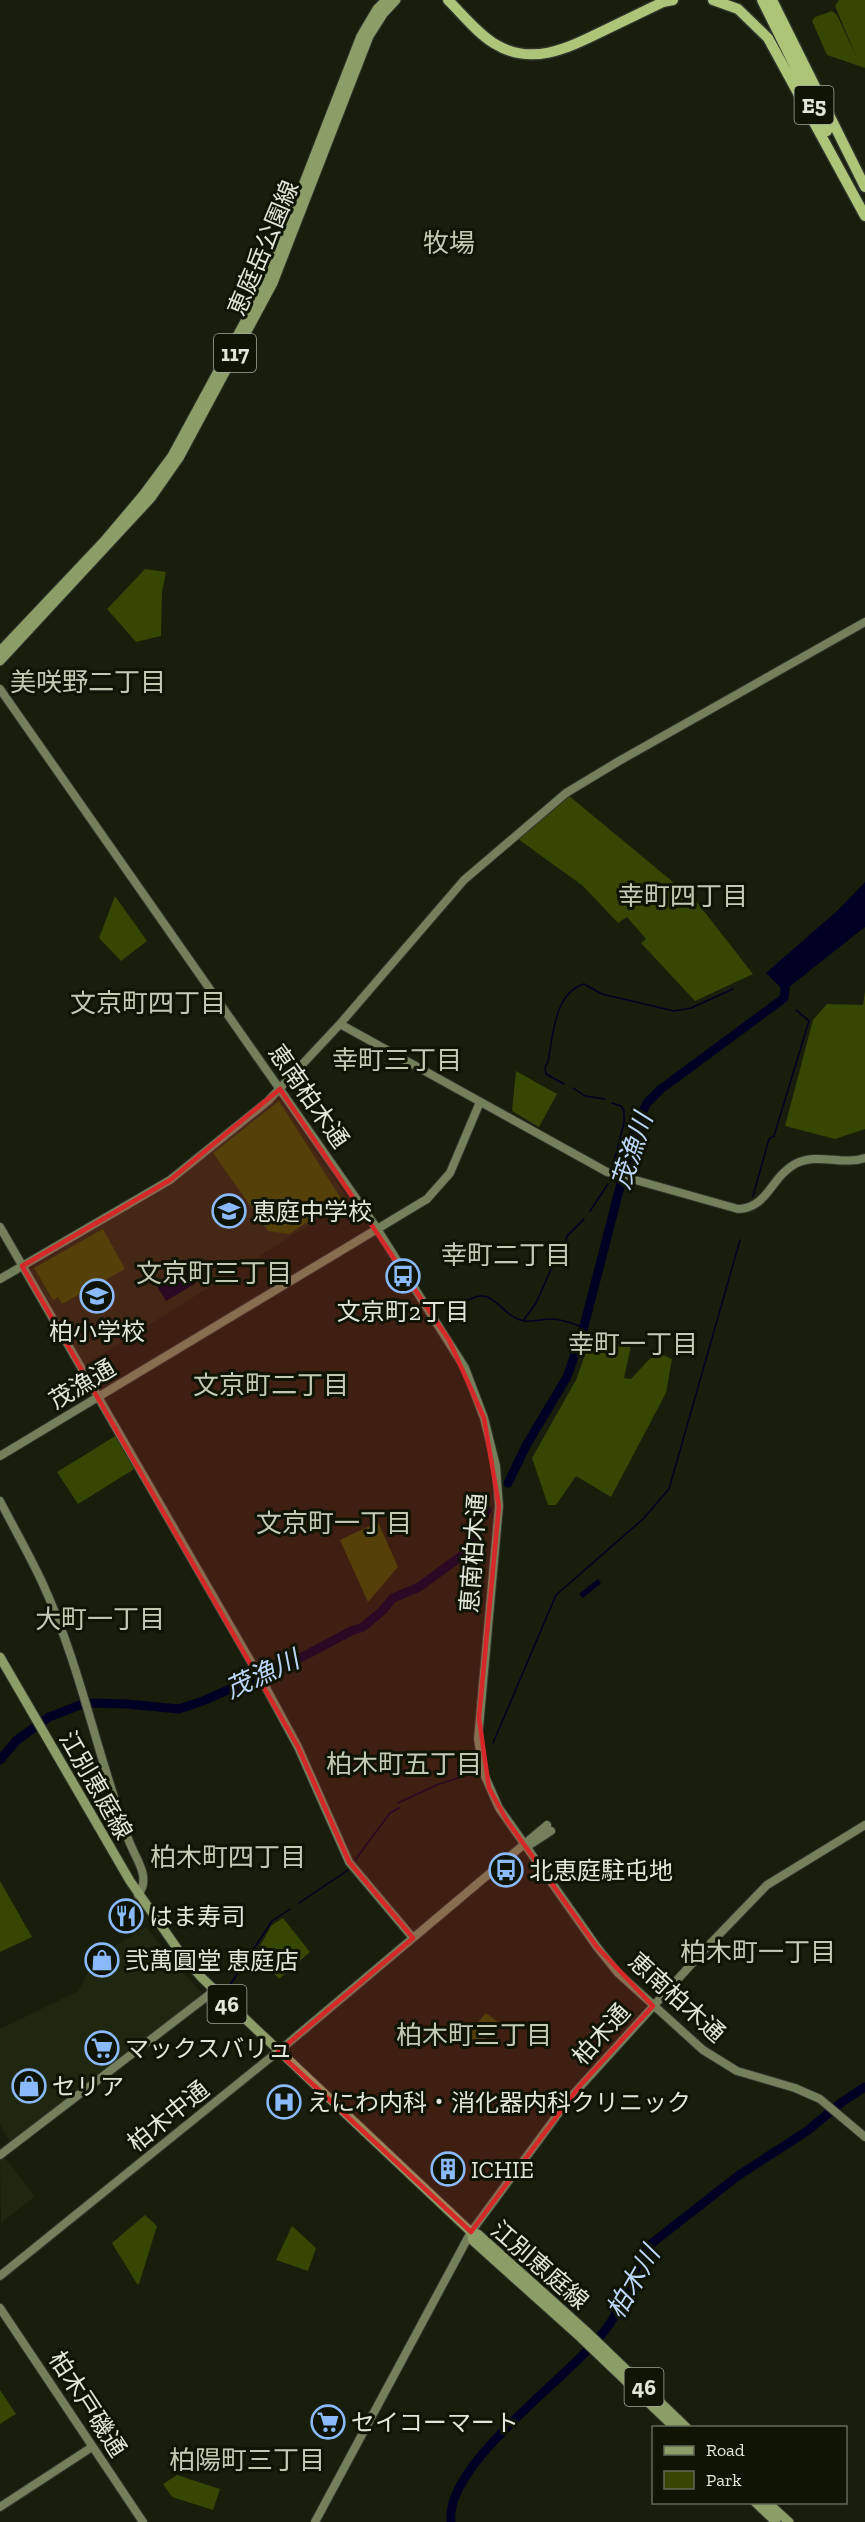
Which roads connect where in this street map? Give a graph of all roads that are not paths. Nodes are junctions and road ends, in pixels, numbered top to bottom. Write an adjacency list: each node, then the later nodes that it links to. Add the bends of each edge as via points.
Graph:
1 (386, 0): 14 (main road, 恵庭岳公園線 / 117, via 361,36 263,288 172,456 105,540)
2 (396, 0): 15 (main road, 恵庭岳公園線 / 117, via 369,36 273,283 179,458 151,498)
3 (448, 0): 4 (highway, via 478,32 507,50 532,55 570,47)
4 (664, 0)
5 (713, 0): 12 (highway, via 738,9 768,38)
6 (762, 0): 11 (highway, E5)
7 (772, 0): 9 (highway, E5)
8 (778, 0): 9 (highway)
9 (848, 153): 10 (highway, E5)
10 (865, 187)
11 (865, 210)
12 (865, 216)
13 (865, 622): 17 (street, via 566,793 464,880)
14 (0, 651)
15 (0, 661)
16 (0, 689): 18 (street, 恵南柏木通)
17 (340, 1024): 18 (street); 19 (street)
18 (280, 1089): 22 (street, 恵南柏木通); 23 (street, via 170,1180)
19 (480, 1102): 20 (street, via 607,1172 738,1209 758,1204 796,1163 807,1159); 22 (street, 茂漁通, via 446,1180 427,1199)
20 (865, 1158)
21 (0, 1227): 23 (street)
22 (378, 1229): 25 (street, 茂漁通); 31 (street, 恵南柏木通, via 465,1368 479,1401 496,1466 499,1506 478,1739 489,1788)
23 (22, 1266): 24 (street); 25 (street)
24 (0, 1280)
25 (99, 1397): 26 (street, 茂漁通); 33 (street, via 298,1747 349,1862)
26 (0, 1456)
27 (0, 1501): 32 (street, via 42,1582 83,1697 144,1879)
28 (0, 1657): 32 (main road, 江別恵庭線 / 46)
29 (865, 1825): 35 (street, 柏木通, via 767,1885)
30 (549, 1828): 31 (street, 柏木中通, via 533,1844)
31 (525, 1845): 33 (street, 柏木中通); 35 (street, 恵南柏木通, via 609,1964)
32 (138, 1895): 34 (main road, 江別恵庭線 / 46)
33 (413, 1938): 36 (street, 柏木中通)
34 (214, 1991): 36 (main road, 江別恵庭線 / 46); 38 (street)
35 (653, 2006): 37 (street, 恵南柏木通, via 703,2050 727,2065 795,2088 824,2103); 39 (street, 柏木通, via 578,2088)
36 (278, 2052): 39 (main road, 江別恵庭線 / 46); 40 (street, 柏木中通)
37 (865, 2137)
38 (0, 2155)
39 (471, 2232): 42 (main road, 江別恵庭線 / 46); 50 (street, 柏木通)
40 (0, 2276)
41 (0, 2308): 45 (street, 柏木戸磯通)
42 (599, 2349): 43 (main road, 江別恵庭線 / 46); 44 (main road, 江別恵庭線 / 46)
43 (674, 2426)
44 (686, 2426)
45 (92, 2447): 48 (street); 49 (street, 柏木戸磯通)
46 (757, 2504): 51 (main road)
47 (769, 2504): 52 (main road)
48 (0, 2506)
49 (143, 2522)
50 (315, 2522)
51 (777, 2522)
52 (789, 2522)

